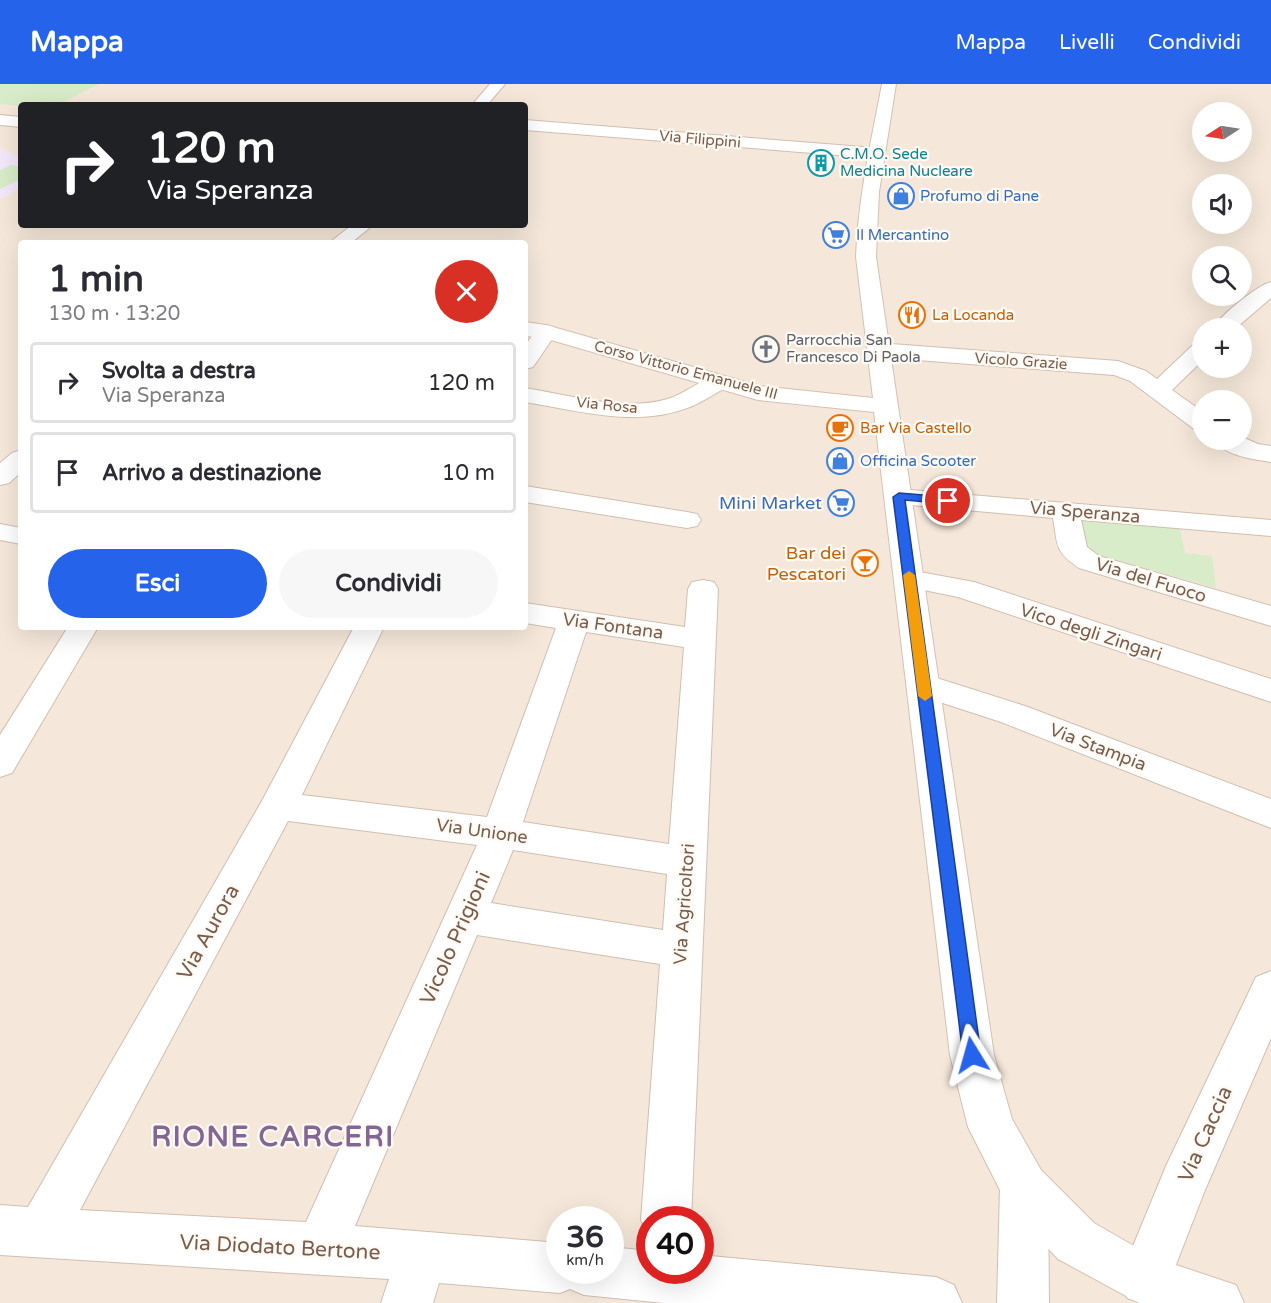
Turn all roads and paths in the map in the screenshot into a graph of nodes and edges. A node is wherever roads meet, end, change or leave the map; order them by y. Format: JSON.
{"nodes":[{"id":1,"x":498,"y":84,"type":"edge"},
{"id":2,"x":889,"y":84,"type":"edge"},
{"id":3,"x":481,"y":102,"type":"edge"},
{"id":4,"x":0,"y":120,"type":"edge"},
{"id":5,"x":18,"y":122,"type":"edge"},
{"id":6,"x":528,"y":124,"type":"edge"},
{"id":7,"x":876,"y":153,"type":"junction"},
{"id":8,"x":360,"y":228,"type":"edge"},
{"id":9,"x":343,"y":240,"type":"edge"},
{"id":10,"x":1271,"y":288,"type":"edge"},
{"id":11,"x":1236,"y":318,"type":"edge"},
{"id":12,"x":535,"y":330,"type":"edge"},
{"id":13,"x":878,"y":350,"type":"junction"},
{"id":14,"x":528,"y":352,"type":"edge"},
{"id":15,"x":1192,"y":358,"type":"edge"},
{"id":16,"x":720,"y":382,"type":"junction"},
{"id":17,"x":1158,"y":390,"type":"junction"},
{"id":18,"x":528,"y":394,"type":"edge"},
{"id":19,"x":884,"y":406,"type":"junction"},
{"id":20,"x":1192,"y":416,"type":"edge"},
{"id":21,"x":1250,"y":450,"type":"edge"},
{"id":22,"x":1271,"y":454,"type":"edge"},
{"id":23,"x":18,"y":461,"type":"edge"},
{"id":24,"x":0,"y":477,"type":"edge"},
{"id":25,"x":528,"y":494,"type":"edge"},
{"id":26,"x":899,"y":497,"type":"junction"},
{"id":27,"x":1065,"y":510,"type":"junction"},
{"id":28,"x":687,"y":520,"type":"dead end"},
{"id":29,"x":1271,"y":528,"type":"edge"},
{"id":30,"x":0,"y":532,"type":"edge"},
{"id":31,"x":18,"y":535,"type":"edge"},
{"id":32,"x":909,"y":579,"type":"junction"},
{"id":33,"x":703,"y":589,"type":"dead end"},
{"id":34,"x":528,"y":614,"type":"edge"},
{"id":35,"x":1271,"y":616,"type":"edge"},
{"id":36,"x":574,"y":621,"type":"junction"},
{"id":37,"x":81,"y":630,"type":"edge"},
{"id":38,"x":367,"y":630,"type":"edge"},
{"id":39,"x":700,"y":639,"type":"junction"},
{"id":40,"x":924,"y":686,"type":"junction"},
{"id":41,"x":1271,"y":691,"type":"edge"},
{"id":42,"x":0,"y":764,"type":"edge"},
{"id":43,"x":278,"y":806,"type":"junction"},
{"id":44,"x":1271,"y":814,"type":"edge"},
{"id":45,"x":500,"y":833,"type":"junction"},
{"id":46,"x":686,"y":862,"type":"junction"},
{"id":47,"x":465,"y":916,"type":"junction"},
{"id":48,"x":681,"y":950,"type":"junction"},
{"id":49,"x":1269,"y":999,"type":"edge"},
{"id":50,"x":1024,"y":1187,"type":"junction"},
{"id":51,"x":667,"y":1206,"type":"edge"},
{"id":52,"x":20,"y":1232,"type":"edge"},
{"id":53,"x":320,"y":1248,"type":"junction"},
{"id":54,"x":422,"y":1256,"type":"junction"},
{"id":55,"x":546,"y":1267,"type":"edge"},
{"id":56,"x":714,"y":1279,"type":"edge"},
{"id":57,"x":1145,"y":1280,"type":"junction"},
{"id":58,"x":407,"y":1303,"type":"edge"},
{"id":59,"x":936,"y":1303,"type":"edge"},
{"id":60,"x":1023,"y":1303,"type":"edge"},
{"id":61,"x":1218,"y":1303,"type":"edge"}],
"edges":[{"from":1,"to":3,"type":"street"},
{"from":2,"to":7,"type":"street"},
{"from":4,"to":5,"type":"street"},
{"from":6,"to":7,"type":"street","name":"Via Filippini"},
{"from":7,"to":13,"type":"street"},
{"from":8,"to":9,"type":"street"},
{"from":10,"to":11,"type":"street"},
{"from":12,"to":14,"type":"street"},
{"from":12,"to":16,"type":"street","name":"Corso Vittorio Emanuele III"},
{"from":13,"to":17,"type":"street","name":"Vicolo Grazie"},
{"from":13,"to":19,"type":"street"},
{"from":15,"to":17,"type":"street"},
{"from":16,"to":18,"type":"street","name":"Via Rosa"},
{"from":16,"to":19,"type":"street","name":"Corso Vittorio Emanuele III"},
{"from":17,"to":20,"type":"street","name":"Vicolo Grazie"},
{"from":19,"to":26,"type":"street"},
{"from":21,"to":22,"type":"street"},
{"from":23,"to":24,"type":"street"},
{"from":25,"to":28,"type":"street"},
{"from":26,"to":27,"type":"street","name":"Via Speranza"},
{"from":26,"to":32,"type":"street"},
{"from":27,"to":29,"type":"street","name":"Via Speranza"},
{"from":27,"to":35,"type":"street","name":"Via del Fuoco"},
{"from":30,"to":31,"type":"street"},
{"from":32,"to":40,"type":"street"},
{"from":32,"to":41,"type":"street","name":"Vico degli Zingari"},
{"from":33,"to":39,"type":"street","name":"Via Agricoltori"},
{"from":34,"to":36,"type":"street","name":"Via Fontana"},
{"from":36,"to":39,"type":"street","name":"Via Fontana"},
{"from":36,"to":45,"type":"street","name":"Vicolo Prigioni"},
{"from":37,"to":42,"type":"street"},
{"from":38,"to":43,"type":"street","name":"Via Aurora"},
{"from":39,"to":46,"type":"street","name":"Via Agricoltori"},
{"from":40,"to":44,"type":"street","name":"Via Stampia"},
{"from":40,"to":50,"type":"street"},
{"from":43,"to":45,"type":"street","name":"Via Unione"},
{"from":43,"to":52,"type":"street","name":"Via Aurora"},
{"from":45,"to":46,"type":"street","name":"Via Unione"},
{"from":45,"to":47,"type":"street","name":"Vicolo Prigioni"},
{"from":46,"to":48,"type":"street","name":"Via Agricoltori"},
{"from":47,"to":48,"type":"street"},
{"from":47,"to":53,"type":"street","name":"Vicolo Prigioni"},
{"from":48,"to":51,"type":"street","name":"Via Agricoltori"},
{"from":49,"to":57,"type":"street","name":"Via Caccia"},
{"from":50,"to":57,"type":"street"},
{"from":50,"to":60,"type":"street"},
{"from":52,"to":53,"type":"street","name":"Via Diodato Bertone"},
{"from":53,"to":54,"type":"street","name":"Via Diodato Bertone"},
{"from":54,"to":55,"type":"street","name":"Via Diodato Bertone"},
{"from":54,"to":58,"type":"street"},
{"from":56,"to":59,"type":"street"},
{"from":57,"to":61,"type":"street"}]}
